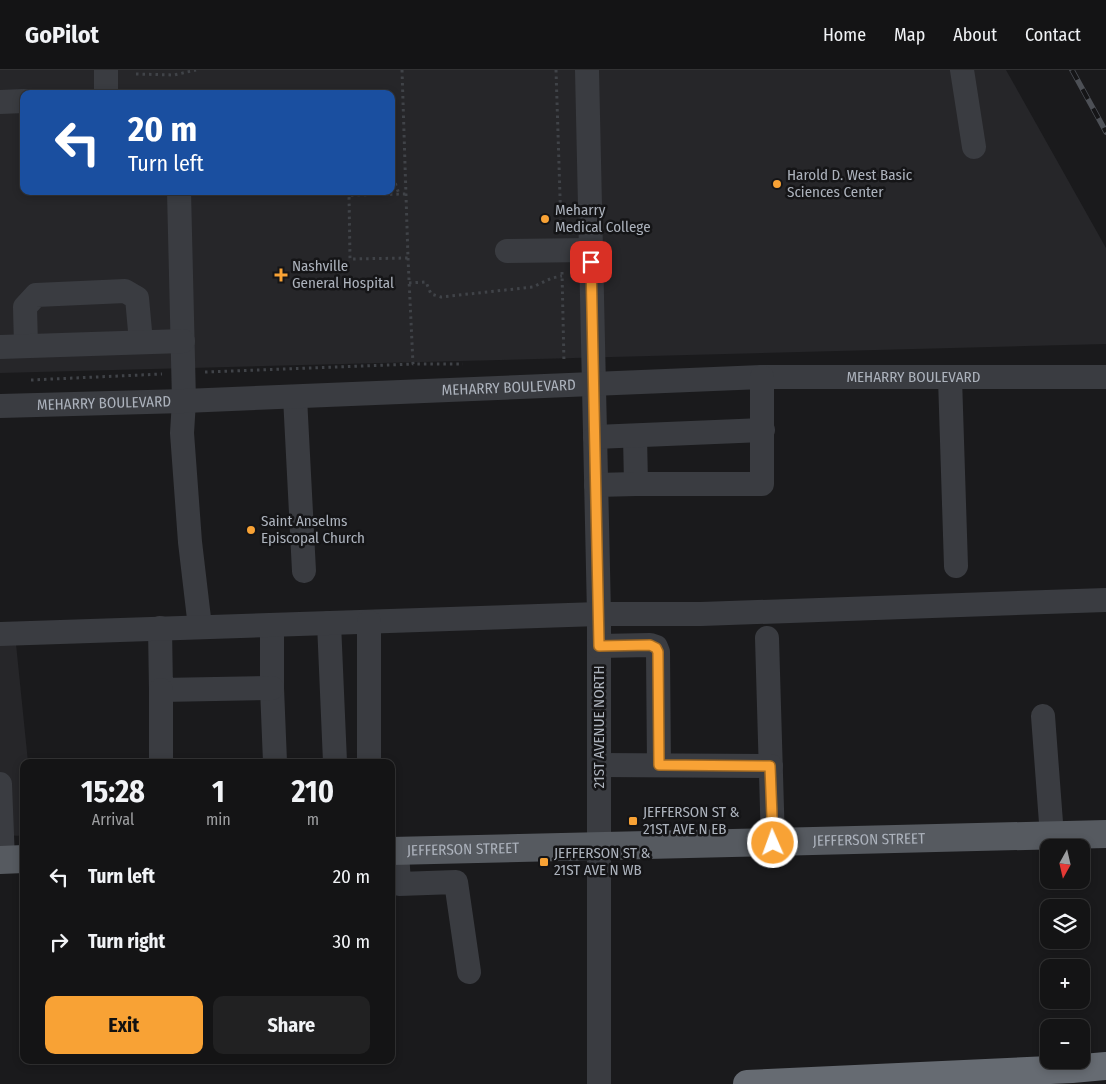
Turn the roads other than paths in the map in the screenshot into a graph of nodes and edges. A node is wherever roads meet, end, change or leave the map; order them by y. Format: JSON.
{"nodes":[{"id":1,"x":106,"y":70,"type":"edge"},
{"id":2,"x":588,"y":70,"type":"edge"},
{"id":3,"x":962,"y":70,"type":"edge"},
{"id":4,"x":106,"y":90,"type":"edge"},
{"id":5,"x":0,"y":102,"type":"edge"},
{"id":6,"x":20,"y":102,"type":"edge"},
{"id":7,"x":974,"y":147,"type":"dead end"},
{"id":8,"x":179,"y":195,"type":"edge"},
{"id":9,"x":591,"y":250,"type":"junction"},
{"id":10,"x":507,"y":251,"type":"dead end"},
{"id":11,"x":183,"y":340,"type":"junction"},
{"id":12,"x":141,"y":342,"type":"junction"},
{"id":13,"x":0,"y":346,"type":"edge"},
{"id":14,"x":26,"y":346,"type":"junction"},
{"id":15,"x":1106,"y":376,"type":"edge"},
{"id":16,"x":762,"y":377,"type":"junction"},
{"id":17,"x":950,"y":378,"type":"junction"},
{"id":18,"x":594,"y":384,"type":"junction"},
{"id":19,"x":295,"y":397,"type":"junction"},
{"id":20,"x":184,"y":402,"type":"junction"},
{"id":21,"x":0,"y":406,"type":"edge"},
{"id":22,"x":762,"y":430,"type":"junction"},
{"id":23,"x":634,"y":436,"type":"junction"},
{"id":24,"x":595,"y":437,"type":"junction"},
{"id":25,"x":636,"y":484,"type":"junction"},
{"id":26,"x":596,"y":485,"type":"junction"},
{"id":27,"x":956,"y":566,"type":"dead end"},
{"id":28,"x":304,"y":571,"type":"dead end"},
{"id":29,"x":1106,"y":600,"type":"edge"},
{"id":30,"x":599,"y":614,"type":"junction"},
{"id":31,"x":330,"y":622,"type":"junction"},
{"id":32,"x":370,"y":622,"type":"junction"},
{"id":33,"x":272,"y":624,"type":"junction"},
{"id":34,"x":200,"y":627,"type":"junction"},
{"id":35,"x":160,"y":628,"type":"junction"},
{"id":36,"x":0,"y":634,"type":"edge"},
{"id":37,"x":767,"y":638,"type":"dead end"},
{"id":38,"x":599,"y":646,"type":"junction"},
{"id":39,"x":272,"y":688,"type":"junction"},
{"id":40,"x":161,"y":690,"type":"junction"},
{"id":41,"x":1044,"y":716,"type":"dead end"},
{"id":42,"x":161,"y":759,"type":"edge"},
{"id":43,"x":275,"y":759,"type":"edge"},
{"id":44,"x":335,"y":759,"type":"edge"},
{"id":45,"x":369,"y":759,"type":"edge"},
{"id":46,"x":599,"y":765,"type":"junction"},
{"id":47,"x":659,"y":765,"type":"junction"},
{"id":48,"x":770,"y":766,"type":"junction"},
{"id":49,"x":0,"y":784,"type":"edge"},
{"id":50,"x":1106,"y":834,"type":"edge"},
{"id":51,"x":1052,"y":836,"type":"junction"},
{"id":52,"x":773,"y":843,"type":"junction"},
{"id":53,"x":599,"y":847,"type":"junction"},
{"id":54,"x":453,"y":850,"type":"junction"},
{"id":55,"x":395,"y":851,"type":"edge"},
{"id":56,"x":395,"y":858,"type":"edge"},
{"id":57,"x":9,"y":860,"type":"edge"},
{"id":58,"x":456,"y":882,"type":"junction"},
{"id":59,"x":469,"y":972,"type":"dead end"},
{"id":60,"x":1106,"y":1066,"type":"edge"},
{"id":61,"x":598,"y":1084,"type":"edge"},
{"id":62,"x":747,"y":1084,"type":"edge"}],
"edges":[{"from":1,"to":4,"type":"street"},
{"from":2,"to":9,"type":"street","name":"21ST AVENUE NORTH"},
{"from":3,"to":7,"type":"street"},
{"from":5,"to":6,"type":"street"},
{"from":8,"to":11,"type":"street"},
{"from":9,"to":10,"type":"street"},
{"from":9,"to":18,"type":"street","name":"21ST AVENUE NORTH"},
{"from":11,"to":12,"type":"street"},
{"from":11,"to":20,"type":"street"},
{"from":12,"to":14,"type":"street"},
{"from":12,"to":14,"type":"street"},
{"from":13,"to":14,"type":"street"},
{"from":15,"to":17,"type":"street","name":"MEHARRY BOULEVARD"},
{"from":16,"to":17,"type":"street","name":"MEHARRY BOULEVARD"},
{"from":16,"to":18,"type":"street","name":"MEHARRY BOULEVARD"},
{"from":16,"to":22,"type":"street"},
{"from":17,"to":27,"type":"street"},
{"from":18,"to":19,"type":"street","name":"MEHARRY BOULEVARD"},
{"from":18,"to":24,"type":"street","name":"21ST AVENUE NORTH"},
{"from":19,"to":20,"type":"street","name":"MEHARRY BOULEVARD"},
{"from":19,"to":28,"type":"street"},
{"from":20,"to":21,"type":"street","name":"MEHARRY BOULEVARD"},
{"from":20,"to":34,"type":"street"},
{"from":22,"to":23,"type":"street"},
{"from":22,"to":25,"type":"street"},
{"from":23,"to":24,"type":"street"},
{"from":23,"to":25,"type":"street"},
{"from":24,"to":26,"type":"street","name":"21ST AVENUE NORTH"},
{"from":25,"to":26,"type":"street"},
{"from":26,"to":30,"type":"street","name":"21ST AVENUE NORTH"},
{"from":29,"to":30,"type":"street"},
{"from":30,"to":32,"type":"street"},
{"from":30,"to":38,"type":"street","name":"21ST AVENUE NORTH"},
{"from":31,"to":32,"type":"street"},
{"from":31,"to":33,"type":"street"},
{"from":31,"to":44,"type":"street"},
{"from":32,"to":45,"type":"street"},
{"from":33,"to":34,"type":"street"},
{"from":33,"to":39,"type":"street"},
{"from":34,"to":35,"type":"street"},
{"from":35,"to":36,"type":"street"},
{"from":35,"to":40,"type":"street"},
{"from":37,"to":48,"type":"street"},
{"from":38,"to":46,"type":"street","name":"21ST AVENUE NORTH"},
{"from":38,"to":47,"type":"street"},
{"from":39,"to":40,"type":"street"},
{"from":39,"to":43,"type":"street"},
{"from":40,"to":42,"type":"street"},
{"from":41,"to":51,"type":"street"},
{"from":46,"to":47,"type":"street"},
{"from":46,"to":53,"type":"street","name":"21ST AVENUE NORTH"},
{"from":47,"to":48,"type":"street"},
{"from":48,"to":52,"type":"street"},
{"from":49,"to":57,"type":"street"},
{"from":50,"to":51,"type":"main road","name":"JEFFERSON STREET"},
{"from":51,"to":52,"type":"main road","name":"JEFFERSON STREET"},
{"from":52,"to":53,"type":"main road","name":"JEFFERSON STREET"},
{"from":53,"to":54,"type":"main road","name":"JEFFERSON STREET"},
{"from":53,"to":61,"type":"street","name":"21ST AVENUE NORTH"},
{"from":54,"to":55,"type":"main road","name":"JEFFERSON STREET"},
{"from":54,"to":58,"type":"street"},
{"from":56,"to":58,"type":"street"},
{"from":58,"to":59,"type":"street"},
{"from":60,"to":62,"type":"highway"}]}
